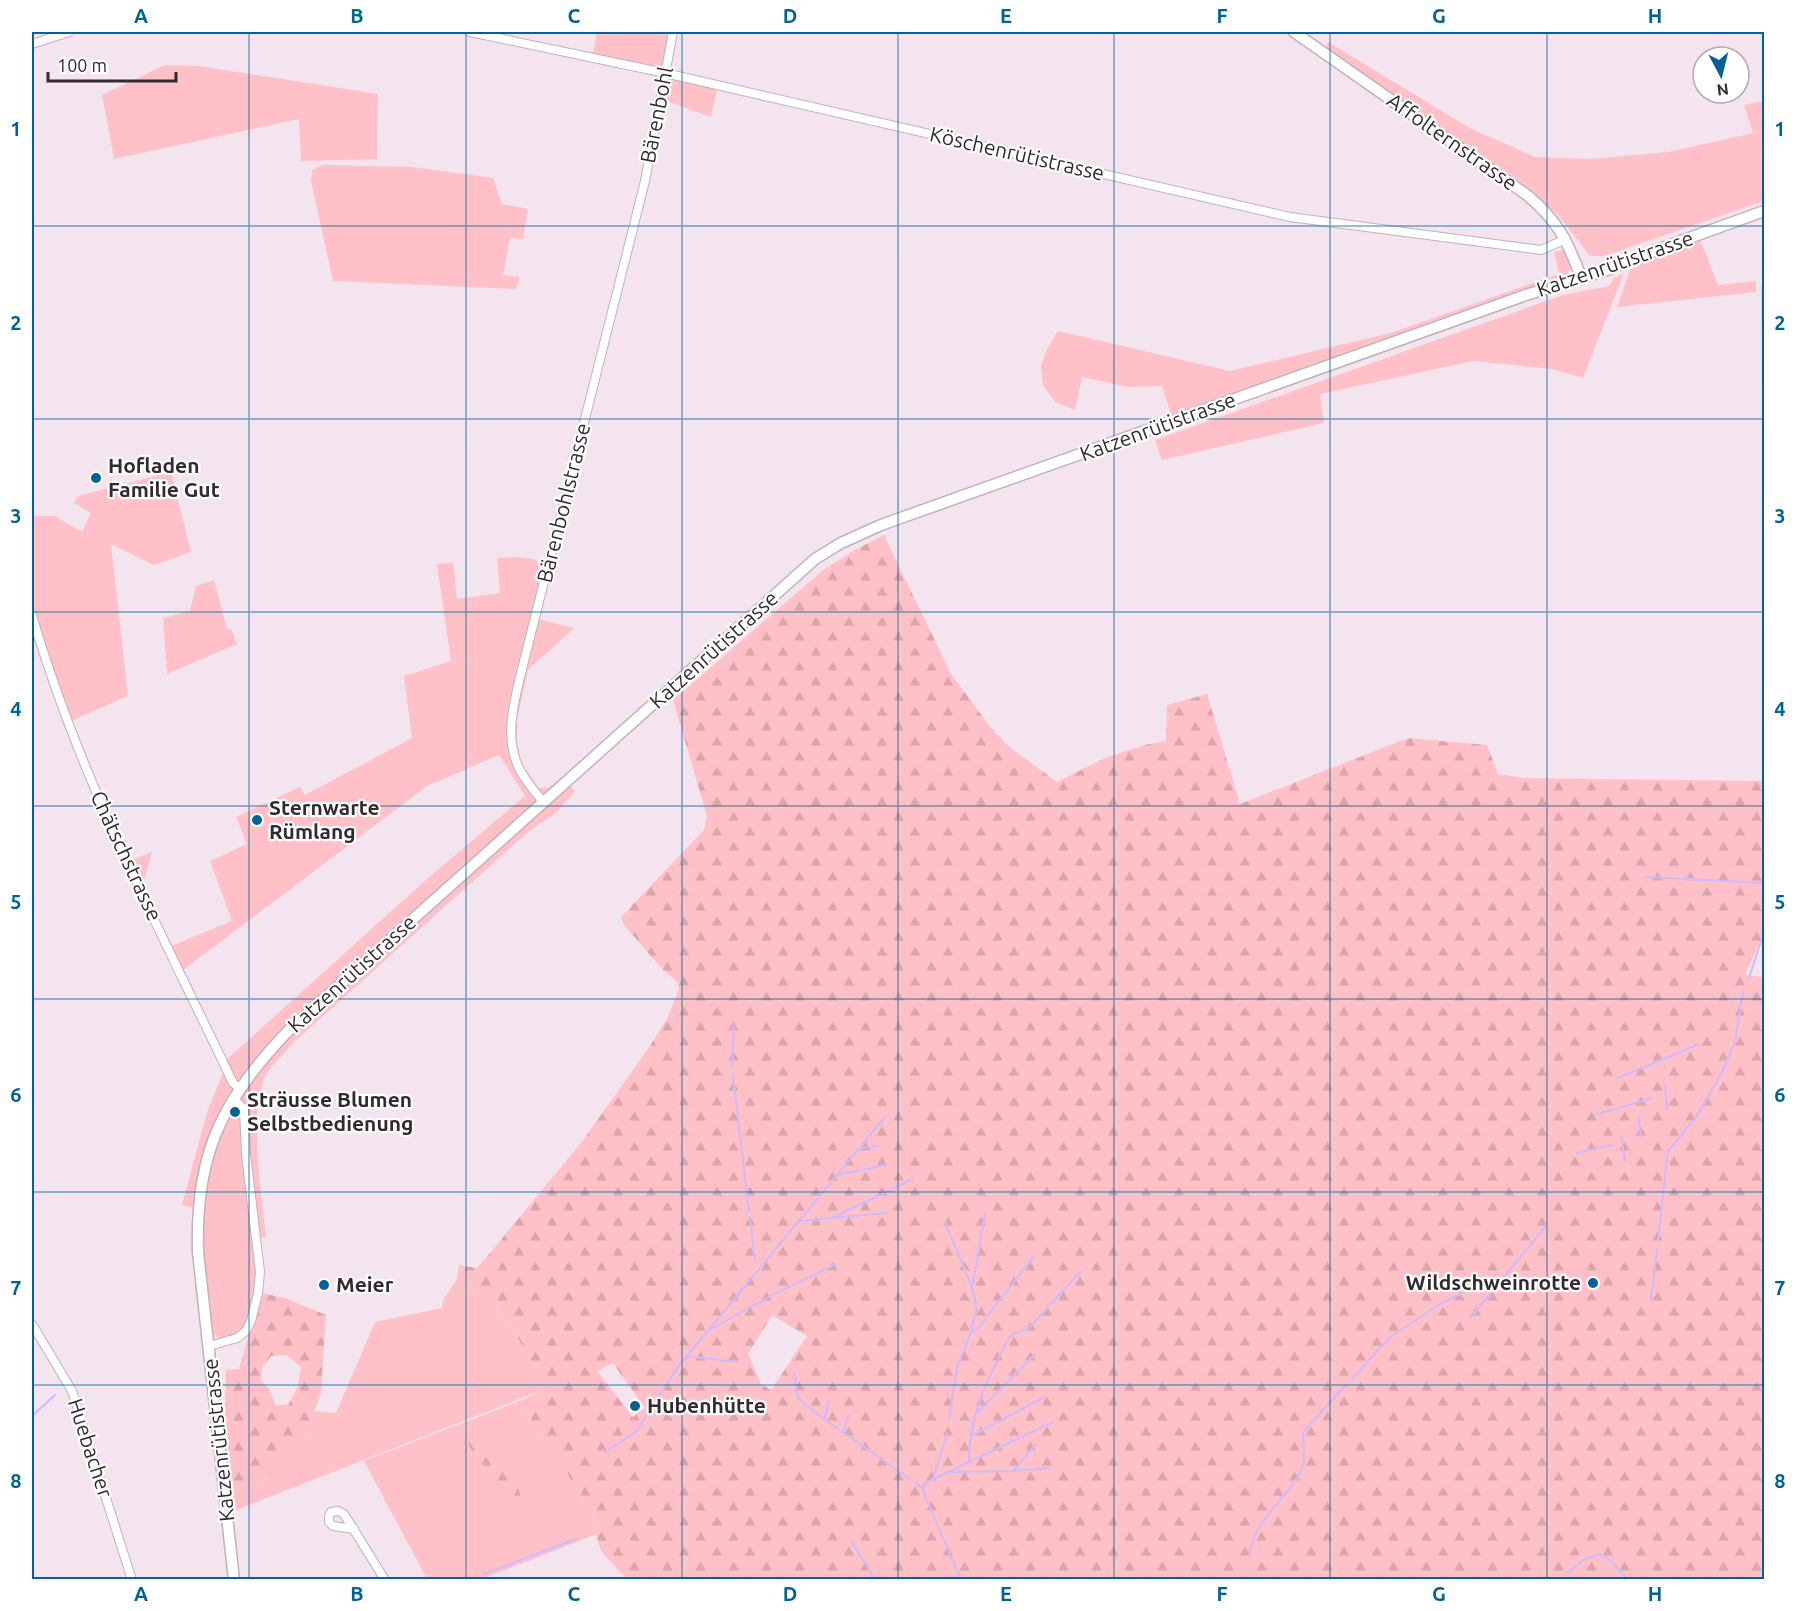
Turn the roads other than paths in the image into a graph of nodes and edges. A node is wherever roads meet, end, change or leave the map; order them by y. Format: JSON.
{"nodes":[{"id":1,"x":69,"y":32,"type":"edge"},
{"id":2,"x":470,"y":32,"type":"edge"},
{"id":3,"x":674,"y":32,"type":"edge"},
{"id":4,"x":1294,"y":32,"type":"edge"},
{"id":5,"x":32,"y":44,"type":"edge"},
{"id":6,"x":666,"y":73,"type":"junction"},
{"id":7,"x":640,"y":199,"type":"joint"},
{"id":8,"x":1764,"y":211,"type":"edge"},
{"id":9,"x":1566,"y":239,"type":"junction"},
{"id":10,"x":1581,"y":277,"type":"junction"},
{"id":11,"x":32,"y":615,"type":"edge"},
{"id":12,"x":543,"y":802,"type":"junction"},
{"id":13,"x":236,"y":1093,"type":"junction"},
{"id":14,"x":32,"y":1324,"type":"edge"},
{"id":15,"x":208,"y":1346,"type":"junction"},
{"id":16,"x":354,"y":1529,"type":"dead end"},
{"id":17,"x":132,"y":1580,"type":"edge"},
{"id":18,"x":234,"y":1580,"type":"edge"},
{"id":19,"x":385,"y":1580,"type":"edge"}],
"edges":[{"from":1,"to":5,"type":"street"},
{"from":2,"to":6,"type":"street","name":"Köschenrütistrasse"},
{"from":3,"to":6,"type":"street","name":"Bärenbohl"},
{"from":4,"to":9,"type":"street","name":"Affolternstrasse"},
{"from":6,"to":7,"type":"street","name":"Bärenbohl"},
{"from":6,"to":9,"type":"street","name":"Köschenrütistrasse"},
{"from":7,"to":12,"type":"street","name":"Bärenbohlstrasse"},
{"from":8,"to":10,"type":"street","name":"Katzenrütistrasse"},
{"from":9,"to":10,"type":"street","name":"Affolternstrasse"},
{"from":10,"to":12,"type":"street","name":"Katzenrütistrasse"},
{"from":11,"to":13,"type":"street","name":"Chätschstrasse"},
{"from":12,"to":13,"type":"street","name":"Katzenrütistrasse"},
{"from":13,"to":15,"type":"street","name":"Katzenrütistrasse"},
{"from":13,"to":15,"type":"street","name":"Chätschstrasse"},
{"from":14,"to":17,"type":"street","name":"Huebacher"},
{"from":15,"to":18,"type":"street","name":"Katzenrütistrasse"},
{"from":16,"to":19,"type":"street"}]}
